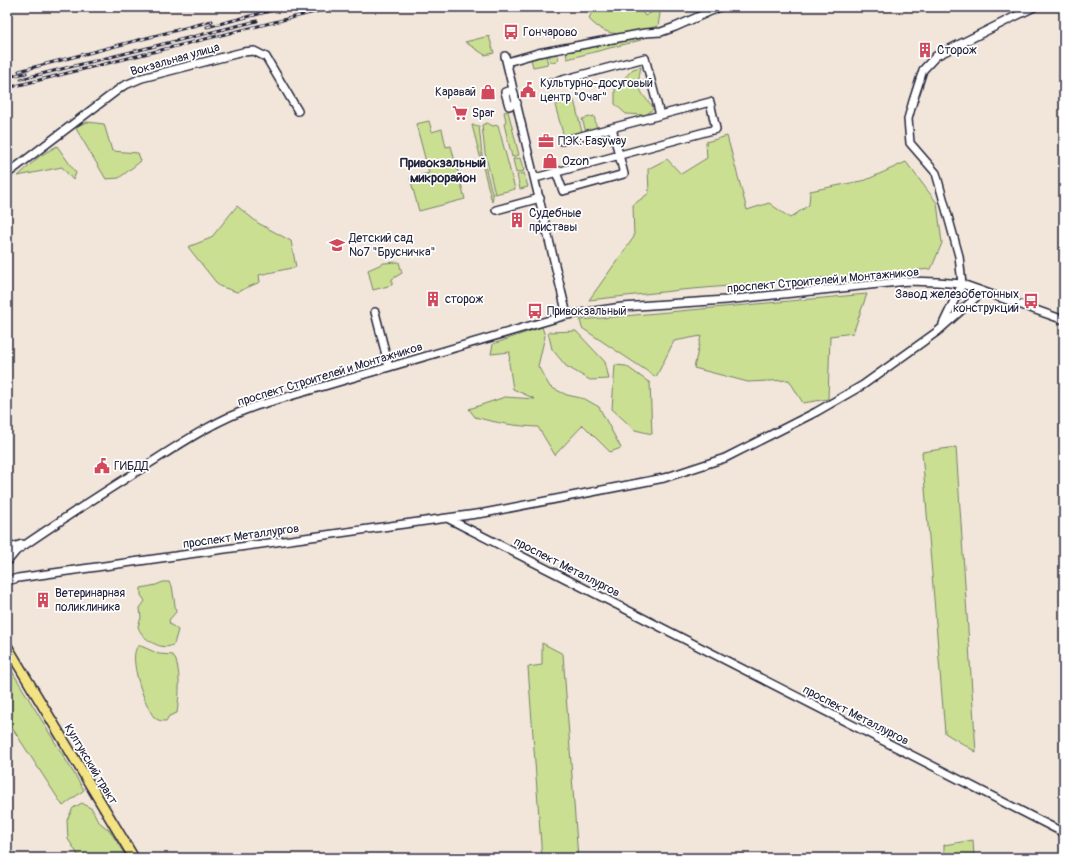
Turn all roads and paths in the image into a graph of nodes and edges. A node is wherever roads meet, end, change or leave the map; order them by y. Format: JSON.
{"nodes":[{"id":1,"x":720,"y":7,"type":"edge"},
{"id":2,"x":1034,"y":7,"type":"edge"},
{"id":3,"x":551,"y":83,"type":"dead end"},
{"id":4,"x":298,"y":111,"type":"dead end"},
{"id":5,"x":660,"y":115,"type":"junction"},
{"id":6,"x":612,"y":128,"type":"junction"},
{"id":7,"x":562,"y":141,"type":"dead end"},
{"id":8,"x":619,"y":155,"type":"junction"},
{"id":9,"x":556,"y":172,"type":"junction"},
{"id":10,"x":7,"y":174,"type":"edge"},
{"id":11,"x":535,"y":178,"type":"junction"},
{"id":12,"x":540,"y":198,"type":"junction"},
{"id":13,"x":496,"y":210,"type":"dead end"},
{"id":14,"x":962,"y":284,"type":"junction"},
{"id":15,"x":982,"y":292,"type":"junction"},
{"id":16,"x":375,"y":312,"type":"dead end"},
{"id":17,"x":568,"y":315,"type":"junction"},
{"id":18,"x":1064,"y":320,"type":"edge"},
{"id":19,"x":938,"y":331,"type":"junction"},
{"id":20,"x":389,"y":367,"type":"junction"},
{"id":21,"x":447,"y":518,"type":"junction"},
{"id":22,"x":33,"y":539,"type":"junction"},
{"id":23,"x":7,"y":549,"type":"edge"},
{"id":24,"x":7,"y":562,"type":"edge"},
{"id":25,"x":7,"y":574,"type":"edge"},
{"id":26,"x":18,"y":578,"type":"junction"},
{"id":27,"x":7,"y":581,"type":"edge"},
{"id":28,"x":7,"y":646,"type":"edge"},
{"id":29,"x":7,"y":652,"type":"edge"},
{"id":30,"x":28,"y":683,"type":"junction"},
{"id":31,"x":1064,"y":833,"type":"edge"},
{"id":32,"x":134,"y":858,"type":"edge"}],
"edges":[{"from":1,"to":11,"type":"street"},
{"from":2,"to":14,"type":"street"},
{"from":3,"to":5,"type":"street"},
{"from":4,"to":10,"type":"street","name":"Вокзальная улица"},
{"from":5,"to":6,"type":"street"},
{"from":5,"to":8,"type":"street"},
{"from":6,"to":7,"type":"street"},
{"from":6,"to":8,"type":"street"},
{"from":8,"to":9,"type":"street"},
{"from":8,"to":9,"type":"street"},
{"from":9,"to":11,"type":"street"},
{"from":11,"to":12,"type":"street"},
{"from":12,"to":13,"type":"street"},
{"from":12,"to":17,"type":"street"},
{"from":14,"to":15,"type":"street","name":"проспект Строителей и Монтажников"},
{"from":14,"to":17,"type":"street","name":"проспект Строителей и Монтажников"},
{"from":14,"to":19,"type":"street"},
{"from":15,"to":18,"type":"street","name":"проспект Строителей и Монтажников"},
{"from":15,"to":19,"type":"street"},
{"from":16,"to":20,"type":"street"},
{"from":17,"to":20,"type":"street","name":"проспект Строителей и Монтажников"},
{"from":19,"to":21,"type":"street"},
{"from":20,"to":22,"type":"street","name":"проспект Строителей и Монтажников"},
{"from":21,"to":26,"type":"street","name":"проспект Металлургов"},
{"from":21,"to":31,"type":"street","name":"проспект Металлургов"},
{"from":22,"to":23,"type":"street","name":"проспект Строителей и Монтажников"},
{"from":22,"to":24,"type":"street","name":"проспект Строителей и Монтажников"},
{"from":25,"to":26,"type":"street","name":"проспект Металлургов"},
{"from":26,"to":27,"type":"street","name":"проспект Металлургов"},
{"from":28,"to":30,"type":"main road"},
{"from":29,"to":30,"type":"main road"},
{"from":30,"to":32,"type":"main road","name":"Култукский тракт"}]}
